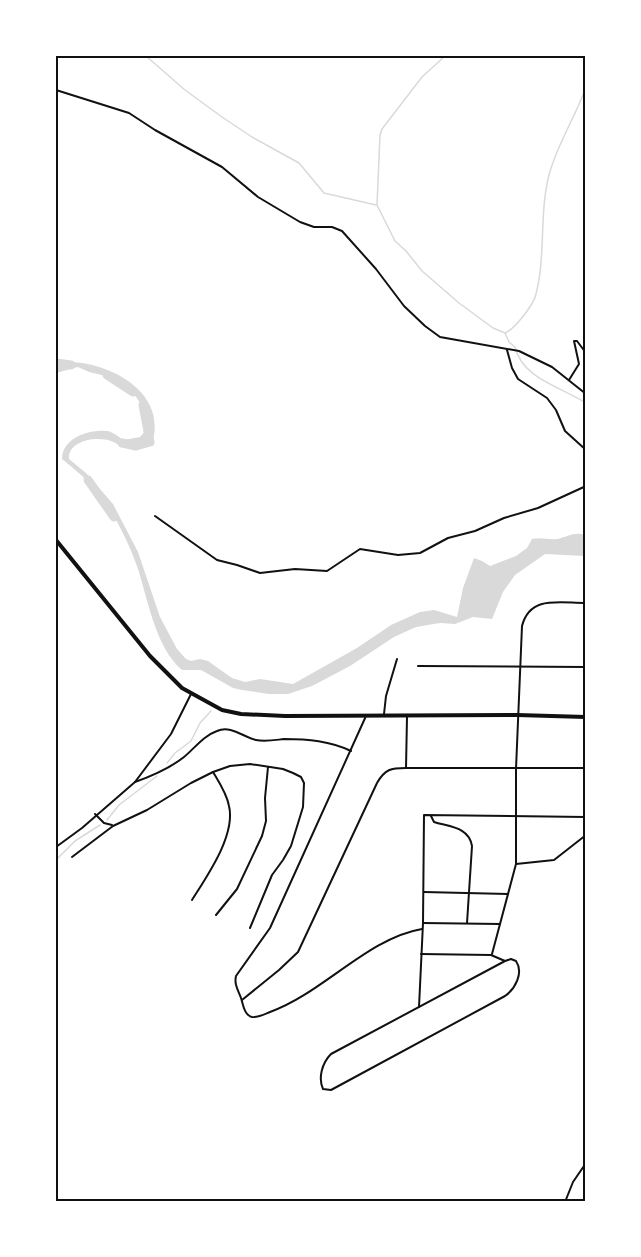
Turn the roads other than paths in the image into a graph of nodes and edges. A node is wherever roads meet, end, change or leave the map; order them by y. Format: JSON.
{"nodes":[{"id":1,"x":56,"y":90,"type":"edge"},
{"id":2,"x":507,"y":350,"type":"junction"},
{"id":3,"x":585,"y":353,"type":"edge"},
{"id":4,"x":569,"y":380,"type":"junction"},
{"id":5,"x":585,"y":394,"type":"edge"},
{"id":6,"x":585,"y":450,"type":"edge"},
{"id":7,"x":585,"y":486,"type":"edge"},
{"id":8,"x":155,"y":516,"type":"dead end"},
{"id":9,"x":56,"y":540,"type":"edge"},
{"id":10,"x":585,"y":603,"type":"edge"},
{"id":11,"x":397,"y":659,"type":"dead end"},
{"id":12,"x":418,"y":666,"type":"dead end"},
{"id":13,"x":520,"y":667,"type":"junction"},
{"id":14,"x":585,"y":667,"type":"edge"},
{"id":15,"x":191,"y":694,"type":"junction"},
{"id":16,"x":517,"y":715,"type":"junction"},
{"id":17,"x":366,"y":716,"type":"junction"},
{"id":18,"x":384,"y":716,"type":"junction"},
{"id":19,"x":407,"y":716,"type":"junction"},
{"id":20,"x":585,"y":717,"type":"edge"},
{"id":21,"x":351,"y":751,"type":"junction"},
{"id":22,"x":268,"y":766,"type":"junction"},
{"id":23,"x":406,"y":768,"type":"junction"},
{"id":24,"x":585,"y":768,"type":"edge"},
{"id":25,"x":516,"y":769,"type":"junction"},
{"id":26,"x":213,"y":772,"type":"junction"},
{"id":27,"x":135,"y":782,"type":"junction"},
{"id":28,"x":95,"y":814,"type":"junction"},
{"id":29,"x":430,"y":816,"type":"junction"},
{"id":30,"x":516,"y":816,"type":"junction"},
{"id":31,"x":585,"y":817,"type":"edge"},
{"id":32,"x":113,"y":826,"type":"junction"},
{"id":33,"x":585,"y":835,"type":"edge"},
{"id":34,"x":56,"y":847,"type":"edge"},
{"id":35,"x":72,"y":856,"type":"dead end"},
{"id":36,"x":516,"y":864,"type":"junction"},
{"id":37,"x":424,"y":892,"type":"junction"},
{"id":38,"x":469,"y":893,"type":"junction"},
{"id":39,"x":509,"y":894,"type":"junction"},
{"id":40,"x":192,"y":900,"type":"dead end"},
{"id":41,"x":216,"y":915,"type":"dead end"},
{"id":42,"x":423,"y":923,"type":"junction"},
{"id":43,"x":467,"y":923,"type":"junction"},
{"id":44,"x":500,"y":924,"type":"junction"},
{"id":45,"x":250,"y":928,"type":"dead end"},
{"id":46,"x":422,"y":929,"type":"junction"},
{"id":47,"x":422,"y":954,"type":"junction"},
{"id":48,"x":491,"y":955,"type":"junction"},
{"id":49,"x":505,"y":961,"type":"junction"},
{"id":50,"x":242,"y":1000,"type":"junction"},
{"id":51,"x":419,"y":1007,"type":"junction"},
{"id":52,"x":585,"y":1163,"type":"edge"},
{"id":53,"x":565,"y":1202,"type":"edge"}],
"edges":[{"from":1,"to":2,"type":"street"},
{"from":2,"to":4,"type":"street"},
{"from":2,"to":6,"type":"street"},
{"from":3,"to":4,"type":"street"},
{"from":4,"to":5,"type":"street"},
{"from":7,"to":8,"type":"street"},
{"from":9,"to":15,"type":"main road"},
{"from":10,"to":13,"type":"street"},
{"from":11,"to":18,"type":"street"},
{"from":12,"to":13,"type":"street"},
{"from":13,"to":14,"type":"street"},
{"from":13,"to":16,"type":"street"},
{"from":15,"to":17,"type":"main road"},
{"from":15,"to":27,"type":"street"},
{"from":16,"to":19,"type":"main road"},
{"from":16,"to":20,"type":"main road"},
{"from":16,"to":25,"type":"street"},
{"from":17,"to":18,"type":"main road"},
{"from":17,"to":21,"type":"street"},
{"from":18,"to":19,"type":"main road"},
{"from":19,"to":23,"type":"street"},
{"from":21,"to":27,"type":"street"},
{"from":21,"to":50,"type":"street"},
{"from":22,"to":26,"type":"street"},
{"from":22,"to":41,"type":"street"},
{"from":22,"to":45,"type":"street"},
{"from":23,"to":25,"type":"street"},
{"from":23,"to":50,"type":"street"},
{"from":24,"to":25,"type":"street"},
{"from":25,"to":30,"type":"street"},
{"from":26,"to":32,"type":"street"},
{"from":26,"to":40,"type":"street"},
{"from":27,"to":28,"type":"street"},
{"from":28,"to":32,"type":"street"},
{"from":28,"to":34,"type":"street"},
{"from":29,"to":30,"type":"street"},
{"from":29,"to":37,"type":"street"},
{"from":29,"to":38,"type":"street"},
{"from":30,"to":31,"type":"street"},
{"from":30,"to":36,"type":"street"},
{"from":32,"to":35,"type":"street"},
{"from":33,"to":36,"type":"street"},
{"from":36,"to":39,"type":"street"},
{"from":37,"to":38,"type":"street"},
{"from":37,"to":42,"type":"street"},
{"from":38,"to":39,"type":"street"},
{"from":38,"to":43,"type":"street"},
{"from":39,"to":44,"type":"street"},
{"from":42,"to":43,"type":"street"},
{"from":42,"to":46,"type":"street"},
{"from":43,"to":44,"type":"street"},
{"from":44,"to":48,"type":"street"},
{"from":46,"to":47,"type":"street"},
{"from":46,"to":50,"type":"street"},
{"from":47,"to":48,"type":"street"},
{"from":47,"to":51,"type":"street"},
{"from":48,"to":49,"type":"street"},
{"from":49,"to":51,"type":"street"},
{"from":49,"to":51,"type":"street"},
{"from":52,"to":53,"type":"street"}]}
